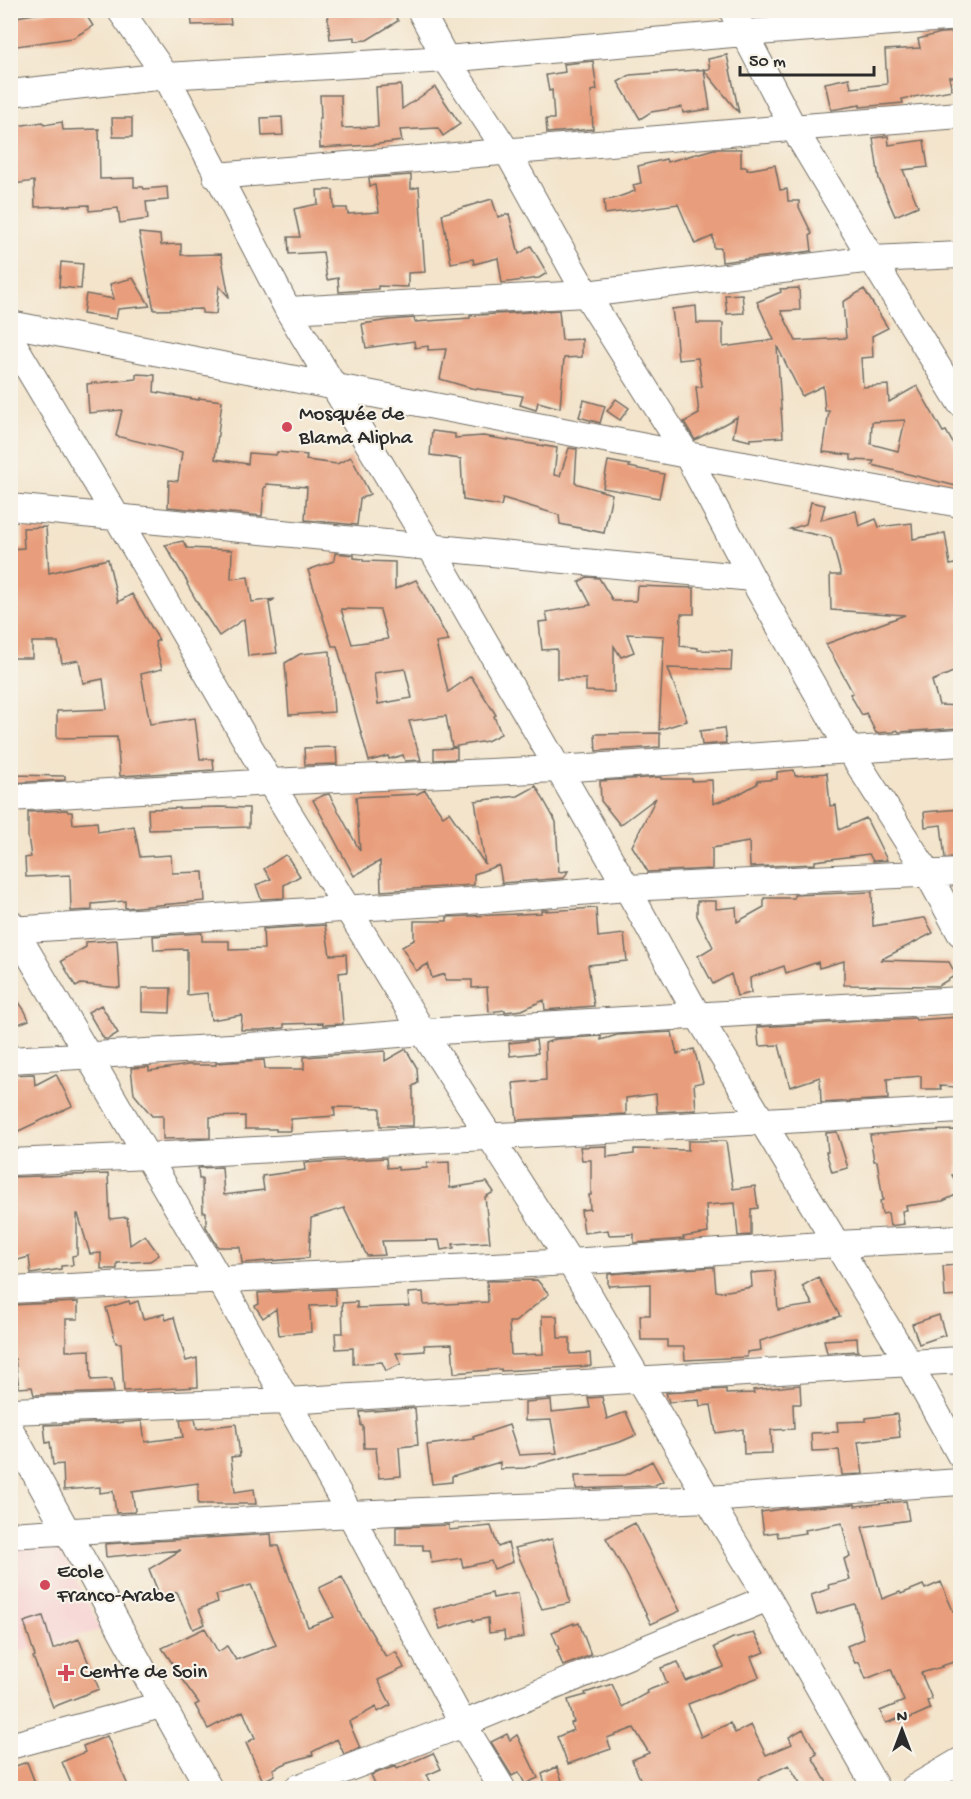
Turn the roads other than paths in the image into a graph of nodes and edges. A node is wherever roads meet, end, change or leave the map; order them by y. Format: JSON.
{"nodes":[{"id":1,"x":120,"y":10,"type":"edge"},
{"id":2,"x":420,"y":10,"type":"edge"},
{"id":3,"x":960,"y":17,"type":"edge"},
{"id":4,"x":738,"y":22,"type":"edge"},
{"id":5,"x":446,"y":58,"type":"junction"},
{"id":6,"x":166,"y":76,"type":"junction"},
{"id":7,"x":10,"y":93,"type":"edge"},
{"id":8,"x":960,"y":115,"type":"edge"},
{"id":9,"x":793,"y":127,"type":"junction"},
{"id":10,"x":508,"y":153,"type":"junction"},
{"id":11,"x":216,"y":176,"type":"junction"},
{"id":12,"x":960,"y":255,"type":"edge"},
{"id":13,"x":872,"y":260,"type":"junction"},
{"id":14,"x":586,"y":294,"type":"junction"},
{"id":15,"x":288,"y":310,"type":"junction"},
{"id":16,"x":10,"y":324,"type":"edge"},
{"id":17,"x":10,"y":338,"type":"edge"},
{"id":18,"x":332,"y":385,"type":"junction"},
{"id":19,"x":960,"y":403,"type":"edge"},
{"id":20,"x":687,"y":455,"type":"junction"},
{"id":21,"x":960,"y":504,"type":"edge"},
{"id":22,"x":10,"y":507,"type":"edge"},
{"id":23,"x":118,"y":519,"type":"junction"},
{"id":24,"x":431,"y":548,"type":"junction"},
{"id":25,"x":752,"y":578,"type":"junction"},
{"id":26,"x":960,"y":743,"type":"edge"},
{"id":27,"x":850,"y":751,"type":"junction"},
{"id":28,"x":557,"y":769,"type":"junction"},
{"id":29,"x":270,"y":782,"type":"junction"},
{"id":30,"x":10,"y":798,"type":"edge"},
{"id":31,"x":960,"y":872,"type":"edge"},
{"id":32,"x":928,"y":874,"type":"junction"},
{"id":33,"x":627,"y":888,"type":"junction"},
{"id":34,"x":347,"y":908,"type":"junction"},
{"id":35,"x":12,"y":928,"type":"edge"},
{"id":36,"x":960,"y":933,"type":"edge"},
{"id":37,"x":960,"y":999,"type":"edge"},
{"id":38,"x":698,"y":1016,"type":"junction"},
{"id":39,"x":423,"y":1032,"type":"junction"},
{"id":40,"x":90,"y":1056,"type":"junction"},
{"id":41,"x":10,"y":1060,"type":"edge"},
{"id":42,"x":960,"y":1110,"type":"edge"},
{"id":43,"x":762,"y":1122,"type":"junction"},
{"id":44,"x":489,"y":1137,"type":"junction"},
{"id":45,"x":149,"y":1156,"type":"junction"},
{"id":46,"x":10,"y":1162,"type":"edge"},
{"id":47,"x":960,"y":1238,"type":"edge"},
{"id":48,"x":837,"y":1244,"type":"junction"},
{"id":49,"x":570,"y":1262,"type":"junction"},
{"id":50,"x":219,"y":1280,"type":"junction"},
{"id":51,"x":10,"y":1290,"type":"edge"},
{"id":52,"x":960,"y":1360,"type":"edge"},
{"id":53,"x":909,"y":1363,"type":"junction"},
{"id":54,"x":640,"y":1381,"type":"junction"},
{"id":55,"x":286,"y":1401,"type":"junction"},
{"id":56,"x":10,"y":1411,"type":"edge"},
{"id":57,"x":10,"y":1429,"type":"edge"},
{"id":58,"x":960,"y":1455,"type":"edge"},
{"id":59,"x":960,"y":1482,"type":"edge"},
{"id":60,"x":708,"y":1499,"type":"junction"},
{"id":61,"x":350,"y":1514,"type":"junction"},
{"id":62,"x":68,"y":1531,"type":"junction"},
{"id":63,"x":10,"y":1535,"type":"edge"},
{"id":64,"x":768,"y":1598,"type":"junction"},
{"id":65,"x":161,"y":1705,"type":"junction"},
{"id":66,"x":463,"y":1724,"type":"junction"},
{"id":67,"x":10,"y":1746,"type":"edge"},
{"id":68,"x":960,"y":1761,"type":"edge"},
{"id":69,"x":209,"y":1788,"type":"edge"},
{"id":70,"x":297,"y":1788,"type":"edge"},
{"id":71,"x":502,"y":1788,"type":"edge"},
{"id":72,"x":876,"y":1788,"type":"edge"},
{"id":73,"x":914,"y":1788,"type":"edge"}],
"edges":[{"from":1,"to":6,"type":"street"},
{"from":2,"to":5,"type":"street"},
{"from":3,"to":4,"type":"street"},
{"from":4,"to":5,"type":"street"},
{"from":4,"to":9,"type":"street"},
{"from":5,"to":6,"type":"street"},
{"from":5,"to":10,"type":"street"},
{"from":6,"to":7,"type":"street"},
{"from":6,"to":11,"type":"street"},
{"from":8,"to":9,"type":"street"},
{"from":9,"to":10,"type":"street"},
{"from":9,"to":13,"type":"street"},
{"from":10,"to":11,"type":"street"},
{"from":10,"to":14,"type":"street"},
{"from":11,"to":15,"type":"street"},
{"from":12,"to":13,"type":"street"},
{"from":13,"to":14,"type":"street"},
{"from":13,"to":19,"type":"street"},
{"from":14,"to":15,"type":"street"},
{"from":14,"to":20,"type":"street"},
{"from":15,"to":18,"type":"street"},
{"from":16,"to":18,"type":"street"},
{"from":17,"to":23,"type":"street"},
{"from":18,"to":20,"type":"street"},
{"from":18,"to":24,"type":"street"},
{"from":20,"to":21,"type":"street"},
{"from":20,"to":25,"type":"street"},
{"from":22,"to":23,"type":"street"},
{"from":23,"to":24,"type":"street"},
{"from":23,"to":29,"type":"street"},
{"from":24,"to":25,"type":"street"},
{"from":24,"to":28,"type":"street"},
{"from":25,"to":27,"type":"street"},
{"from":26,"to":27,"type":"street"},
{"from":27,"to":28,"type":"street"},
{"from":27,"to":32,"type":"street"},
{"from":28,"to":29,"type":"street"},
{"from":28,"to":33,"type":"street"},
{"from":29,"to":30,"type":"street"},
{"from":29,"to":34,"type":"street"},
{"from":31,"to":32,"type":"street"},
{"from":32,"to":33,"type":"street"},
{"from":32,"to":36,"type":"street"},
{"from":33,"to":34,"type":"street"},
{"from":33,"to":38,"type":"street"},
{"from":34,"to":35,"type":"street"},
{"from":34,"to":39,"type":"street"},
{"from":35,"to":40,"type":"street"},
{"from":37,"to":38,"type":"street"},
{"from":38,"to":39,"type":"street"},
{"from":38,"to":43,"type":"street"},
{"from":39,"to":40,"type":"street"},
{"from":39,"to":44,"type":"street"},
{"from":40,"to":41,"type":"street"},
{"from":40,"to":45,"type":"street"},
{"from":42,"to":43,"type":"street"},
{"from":43,"to":44,"type":"street"},
{"from":43,"to":48,"type":"street"},
{"from":44,"to":45,"type":"street"},
{"from":44,"to":49,"type":"street"},
{"from":45,"to":46,"type":"street"},
{"from":45,"to":50,"type":"street"},
{"from":47,"to":48,"type":"street"},
{"from":48,"to":49,"type":"street"},
{"from":48,"to":53,"type":"street"},
{"from":49,"to":50,"type":"street"},
{"from":49,"to":54,"type":"street"},
{"from":50,"to":51,"type":"street"},
{"from":50,"to":55,"type":"street"},
{"from":52,"to":53,"type":"street"},
{"from":53,"to":54,"type":"street"},
{"from":53,"to":58,"type":"street"},
{"from":54,"to":55,"type":"street"},
{"from":54,"to":60,"type":"street"},
{"from":55,"to":56,"type":"street"},
{"from":55,"to":61,"type":"street"},
{"from":57,"to":62,"type":"street"},
{"from":59,"to":60,"type":"street"},
{"from":60,"to":61,"type":"street"},
{"from":60,"to":64,"type":"street"},
{"from":61,"to":62,"type":"street"},
{"from":61,"to":66,"type":"street"},
{"from":62,"to":63,"type":"street"},
{"from":62,"to":65,"type":"street"},
{"from":64,"to":66,"type":"street"},
{"from":64,"to":72,"type":"street"},
{"from":65,"to":67,"type":"street"},
{"from":65,"to":69,"type":"street"},
{"from":66,"to":70,"type":"street"},
{"from":66,"to":71,"type":"street"},
{"from":68,"to":73,"type":"street"}]}
